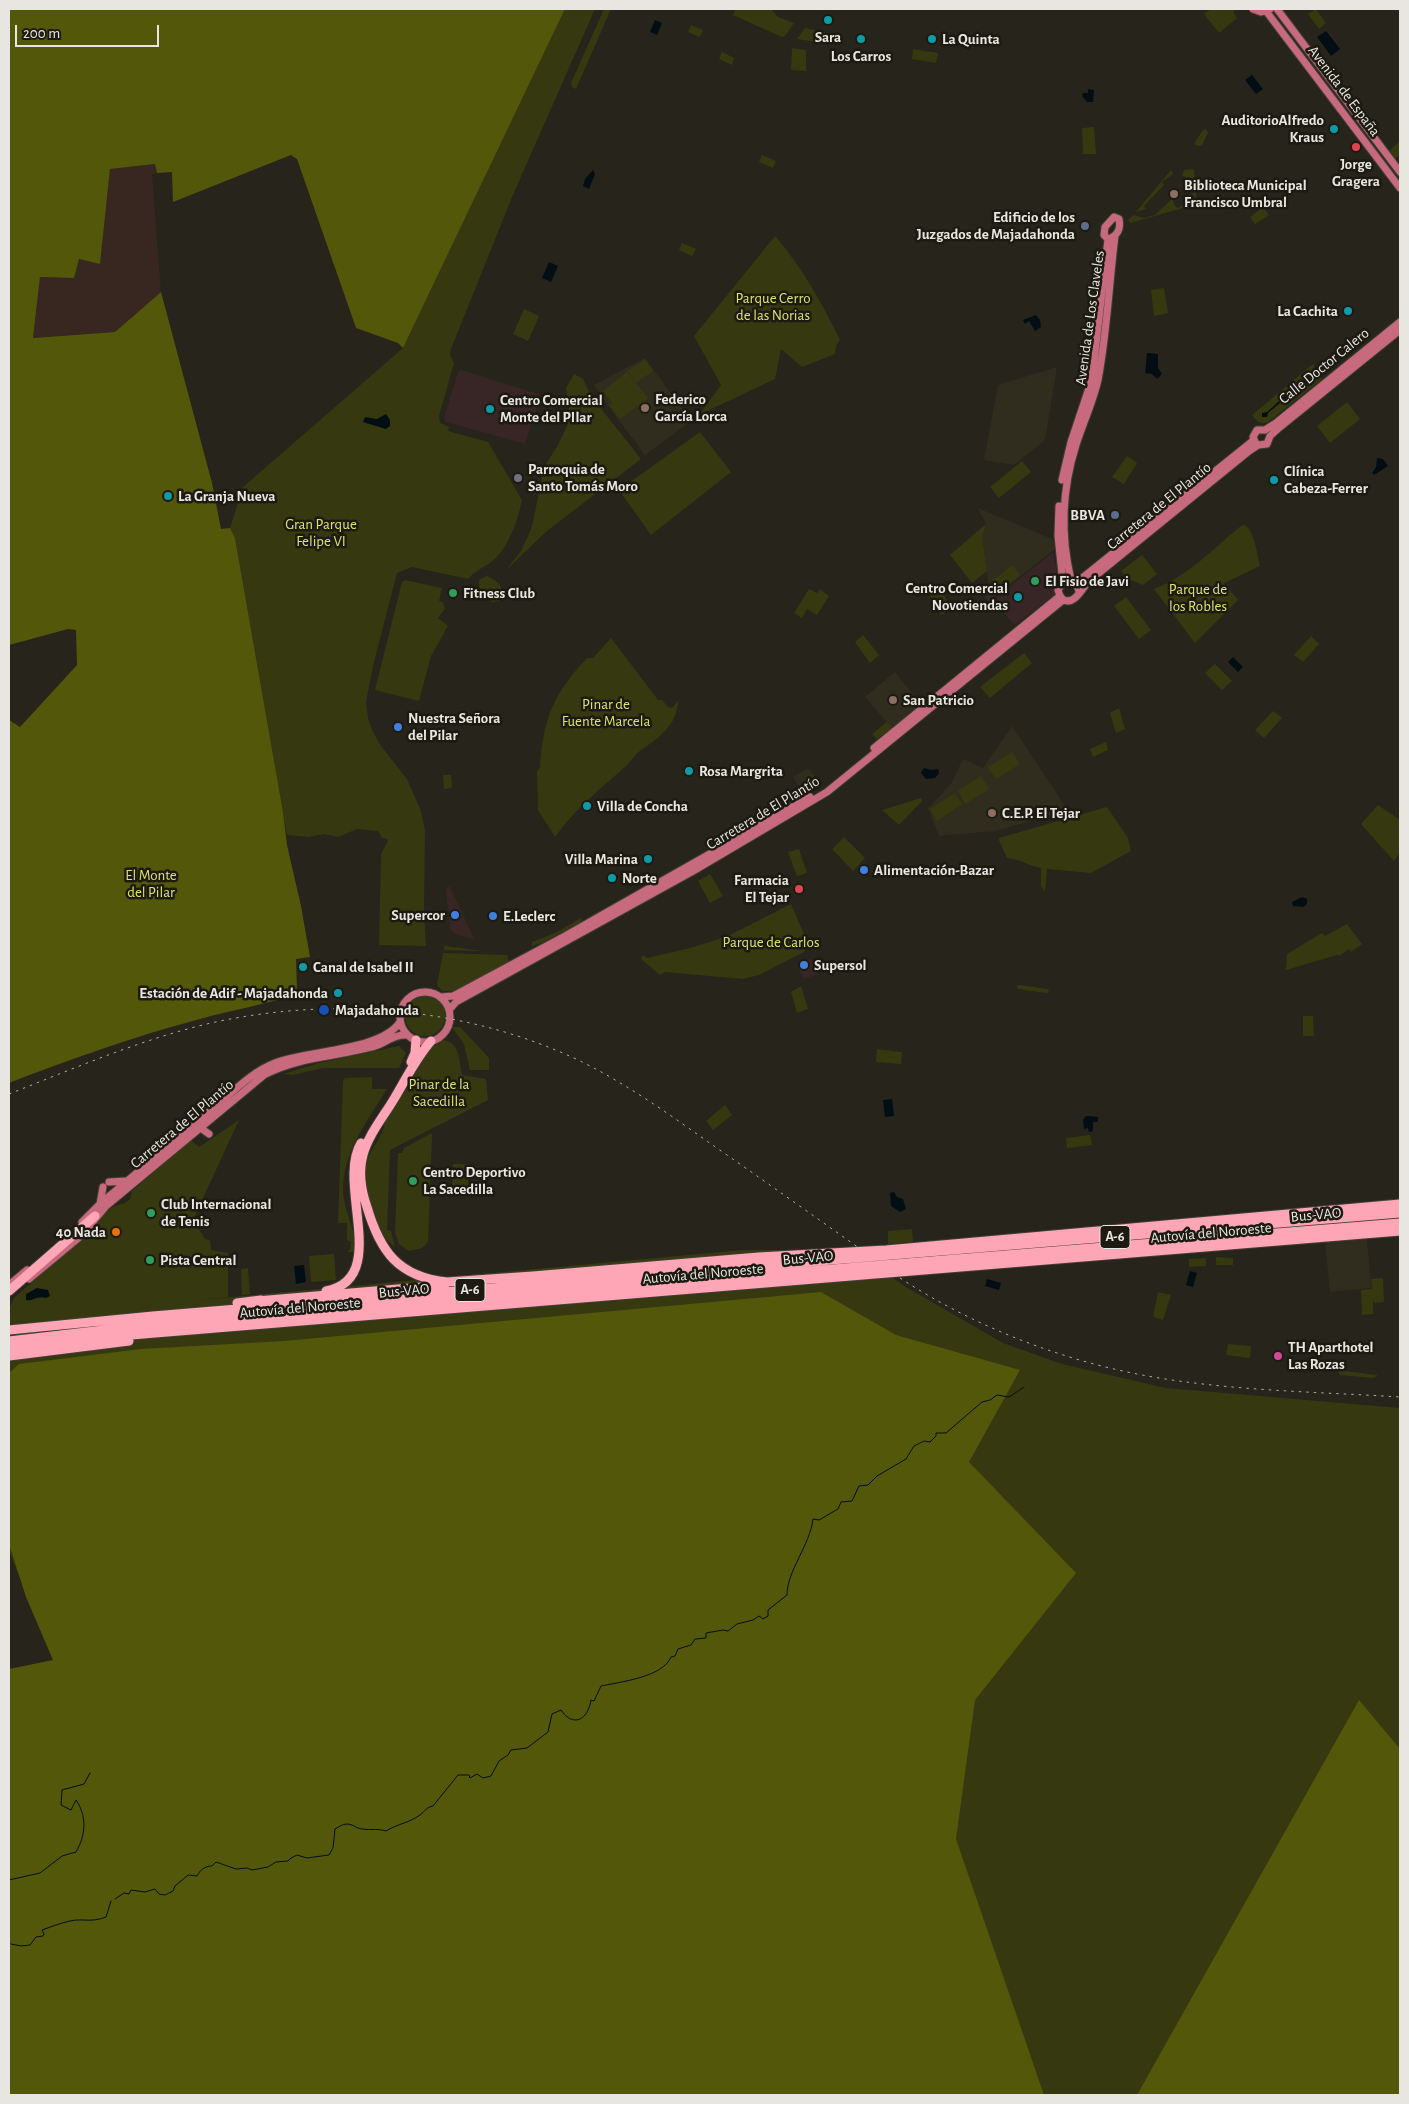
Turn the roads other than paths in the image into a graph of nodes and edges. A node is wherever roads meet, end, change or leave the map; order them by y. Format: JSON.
{"nodes":[{"id":1,"x":1253,"y":9,"type":"edge"},
{"id":2,"x":1277,"y":9,"type":"edge"},
{"id":3,"x":1268,"y":10,"type":"edge"},
{"id":4,"x":1400,"y":172,"type":"edge"},
{"id":5,"x":1400,"y":188,"type":"edge"},
{"id":6,"x":1400,"y":322,"type":"edge"},
{"id":7,"x":1400,"y":330,"type":"edge"},
{"id":8,"x":1264,"y":430,"type":"junction"},
{"id":9,"x":1270,"y":436,"type":"junction"},
{"id":10,"x":1256,"y":442,"type":"junction"},
{"id":11,"x":1074,"y":581,"type":"junction"},
{"id":12,"x":1061,"y":584,"type":"junction"},
{"id":13,"x":1079,"y":591,"type":"junction"},
{"id":14,"x":1062,"y":598,"type":"junction"},
{"id":15,"x":441,"y":997,"type":"junction"},
{"id":16,"x":449,"y":1010,"type":"junction"},
{"id":17,"x":400,"y":1022,"type":"junction"},
{"id":18,"x":407,"y":1035,"type":"junction"},
{"id":19,"x":416,"y":1040,"type":"junction"},
{"id":20,"x":431,"y":1041,"type":"junction"},
{"id":21,"x":233,"y":1091,"type":"junction"},
{"id":22,"x":203,"y":1126,"type":"junction"},
{"id":23,"x":211,"y":1131,"type":"dead end"},
{"id":24,"x":173,"y":1143,"type":"junction"},
{"id":25,"x":129,"y":1180,"type":"junction"},
{"id":26,"x":106,"y":1185,"type":"junction"},
{"id":27,"x":116,"y":1194,"type":"junction"},
{"id":28,"x":100,"y":1204,"type":"junction"},
{"id":29,"x":1400,"y":1204,"type":"edge"},
{"id":30,"x":1400,"y":1213,"type":"edge"},
{"id":31,"x":92,"y":1216,"type":"junction"},
{"id":32,"x":1400,"y":1222,"type":"edge"},
{"id":33,"x":1400,"y":1230,"type":"edge"},
{"id":34,"x":1271,"y":1247,"type":"dead end"},
{"id":35,"x":1094,"y":1256,"type":"junction"},
{"id":36,"x":830,"y":1261,"type":"junction"},
{"id":37,"x":599,"y":1271,"type":"junction"},
{"id":38,"x":533,"y":1276,"type":"junction"},
{"id":39,"x":9,"y":1285,"type":"edge"},
{"id":40,"x":9,"y":1292,"type":"edge"},
{"id":41,"x":9,"y":1296,"type":"edge"},
{"id":42,"x":237,"y":1303,"type":"junction"},
{"id":43,"x":223,"y":1328,"type":"junction"},
{"id":44,"x":9,"y":1330,"type":"edge"},
{"id":45,"x":9,"y":1341,"type":"edge"},
{"id":46,"x":9,"y":1349,"type":"edge"},
{"id":47,"x":9,"y":1356,"type":"edge"}],
"edges":[{"from":1,"to":3,"type":"street"},
{"from":2,"to":4,"type":"street","name":"Avenida de España"},
{"from":3,"to":5,"type":"street","name":"Avenida de España"},
{"from":6,"to":8,"type":"street","name":"Calle Doctor Calero"},
{"from":7,"to":9,"type":"street","name":"Calle Doctor Calero"},
{"from":8,"to":9,"type":"street"},
{"from":8,"to":10,"type":"street"},
{"from":9,"to":10,"type":"street"},
{"from":10,"to":11,"type":"street","name":"Carretera de El Plantío"},
{"from":10,"to":13,"type":"street","name":"Carretera de El Plantío"},
{"from":11,"to":12,"type":"street"},
{"from":11,"to":12,"type":"street","name":"Avenida de Los Claveles"},
{"from":11,"to":13,"type":"street"},
{"from":12,"to":14,"type":"street"},
{"from":13,"to":14,"type":"street"},
{"from":14,"to":15,"type":"street","name":"Carretera de El Plantío"},
{"from":14,"to":16,"type":"street","name":"Carretera de El Plantío"},
{"from":15,"to":16,"type":"street"},
{"from":15,"to":17,"type":"street"},
{"from":16,"to":20,"type":"street"},
{"from":17,"to":18,"type":"street"},
{"from":17,"to":21,"type":"street","name":"Carretera de El Plantío"},
{"from":18,"to":19,"type":"street"},
{"from":18,"to":22,"type":"street","name":"Carretera de El Plantío"},
{"from":19,"to":20,"type":"street"},
{"from":19,"to":42,"type":"highway"},
{"from":20,"to":38,"type":"highway"},
{"from":21,"to":22,"type":"street"},
{"from":21,"to":24,"type":"street","name":"Carretera de El Plantío"},
{"from":22,"to":23,"type":"street"},
{"from":22,"to":24,"type":"street"},
{"from":22,"to":27,"type":"street","name":"Carretera de El Plantío"},
{"from":24,"to":25,"type":"street","name":"Carretera de El Plantío"},
{"from":25,"to":26,"type":"street"},
{"from":25,"to":27,"type":"street","name":"Carretera de El Plantío"},
{"from":26,"to":27,"type":"street"},
{"from":26,"to":28,"type":"street"},
{"from":27,"to":28,"type":"street","name":"Carretera de El Plantío"},
{"from":27,"to":31,"type":"street","name":"Carretera de El Plantío"},
{"from":28,"to":31,"type":"street","name":"Carretera de El Plantío"},
{"from":29,"to":37,"type":"highway"},
{"from":30,"to":36,"type":"highway","name":"Autovía del Noroeste","number":"A-6"},
{"from":31,"to":39,"type":"street","name":"Carretera de El Plantío"},
{"from":31,"to":40,"type":"highway"},
{"from":31,"to":41,"type":"street","name":"Carretera de El Plantío"},
{"from":32,"to":45,"type":"highway","name":"Bus-VAO"},
{"from":33,"to":35,"type":"highway","name":"Autovía del Noroeste","number":"A-6"},
{"from":34,"to":35,"type":"highway"},
{"from":35,"to":43,"type":"highway","name":"Autovía del Noroeste","number":"A-6"},
{"from":36,"to":37,"type":"highway"},
{"from":36,"to":44,"type":"highway","name":"Autovía del Noroeste","number":"A-6"},
{"from":37,"to":38,"type":"highway"},
{"from":38,"to":42,"type":"highway"},
{"from":42,"to":44,"type":"highway"},
{"from":43,"to":46,"type":"highway","name":"Autovía del Noroeste","number":"A-6"},
{"from":43,"to":47,"type":"highway"}]}
